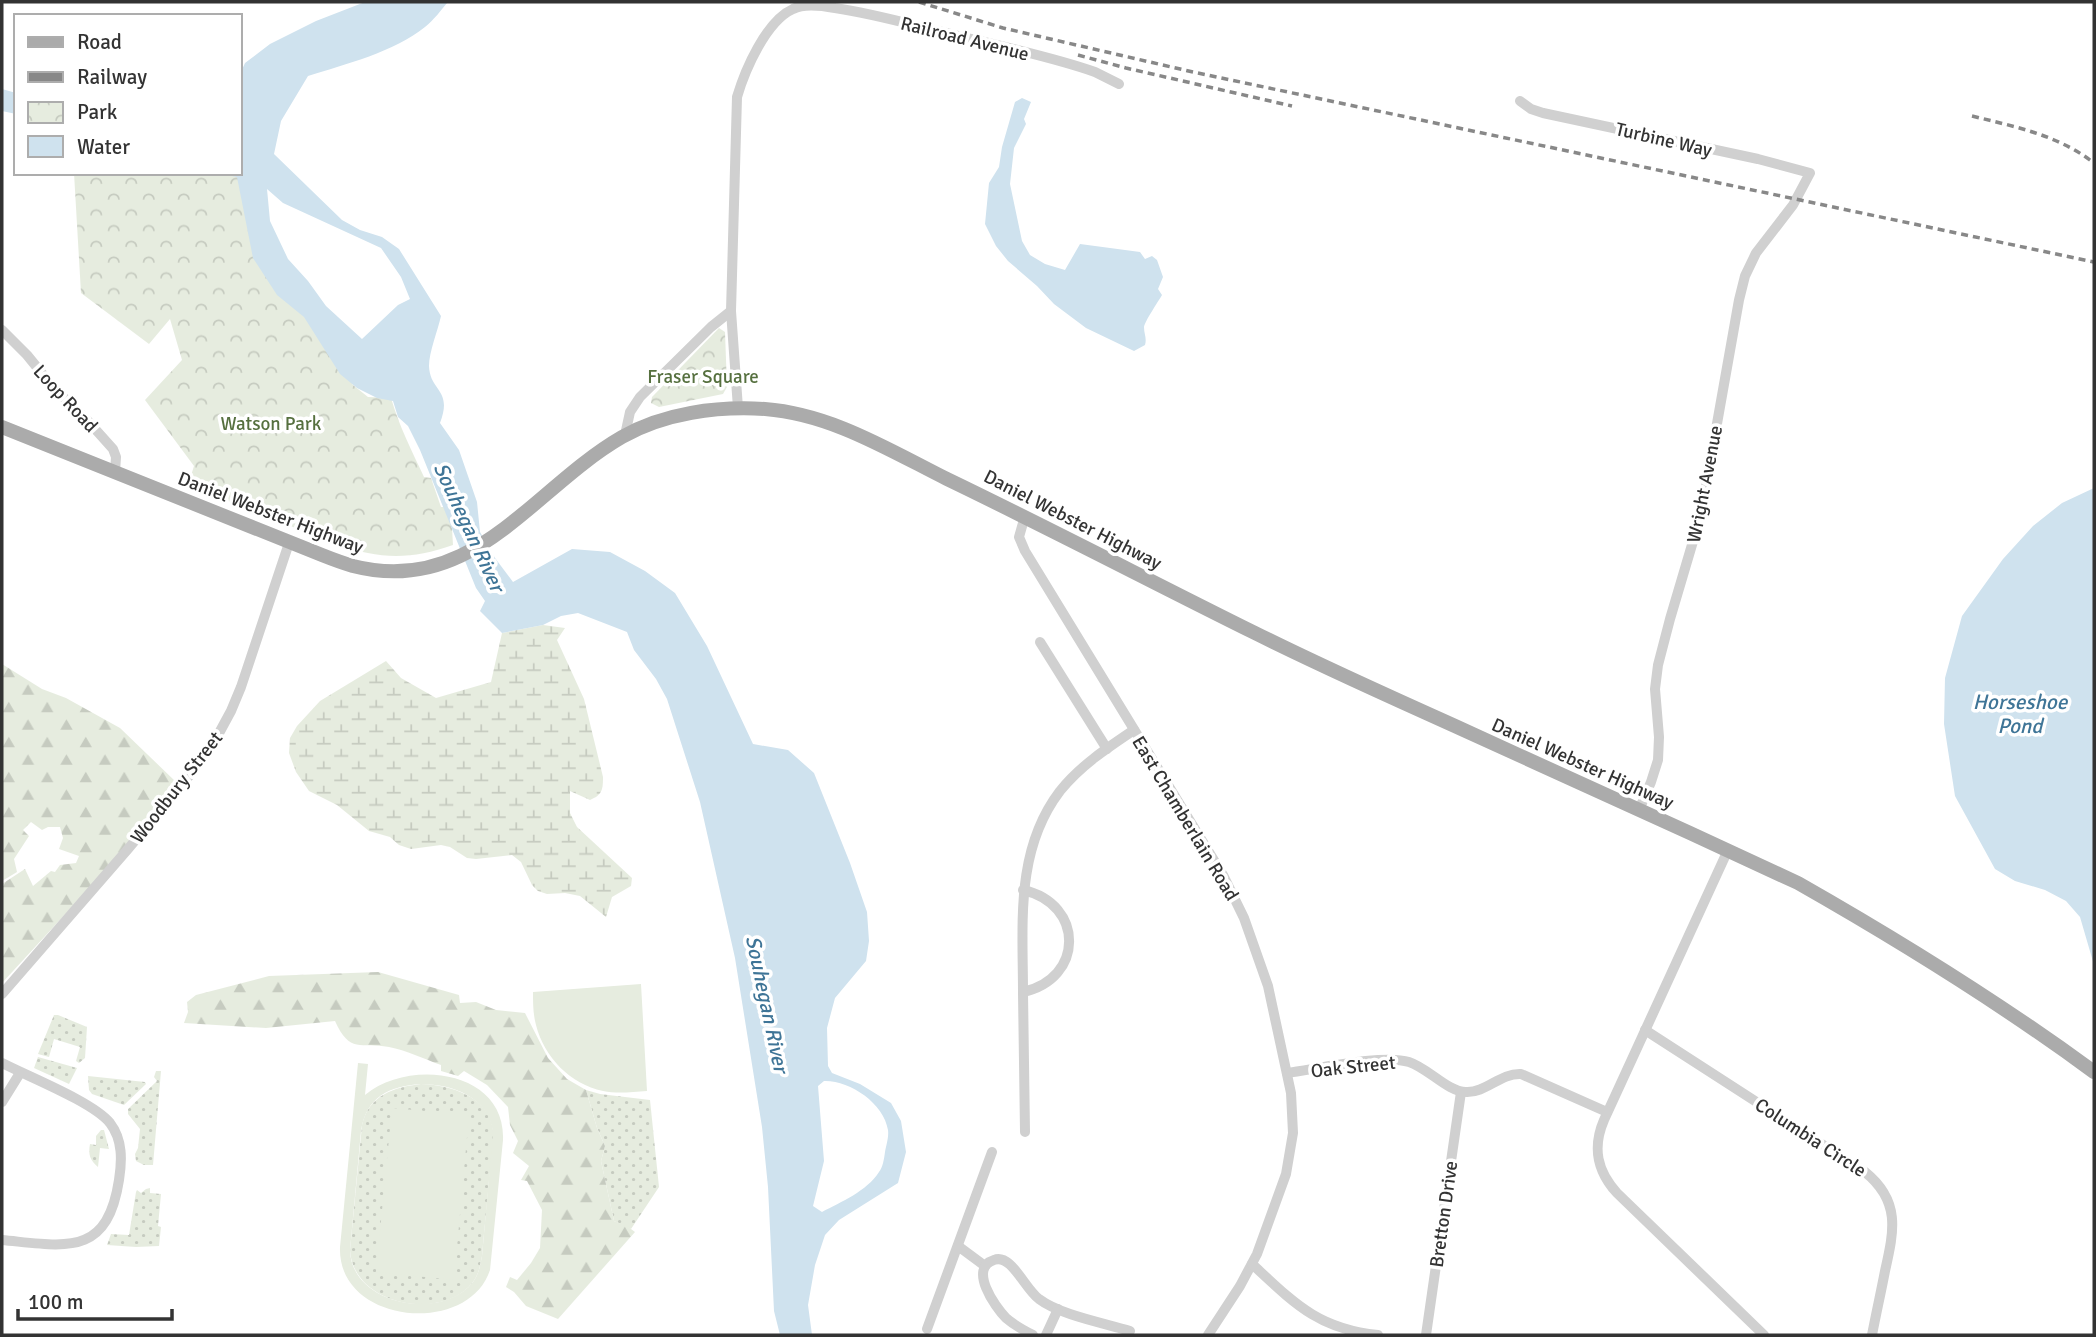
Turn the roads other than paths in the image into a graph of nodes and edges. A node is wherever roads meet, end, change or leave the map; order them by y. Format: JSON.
{"nodes":[{"id":1,"x":1119,"y":84,"type":"dead end"},
{"id":2,"x":1520,"y":101,"type":"dead end"},
{"id":3,"x":1810,"y":173,"type":"joint"},
{"id":4,"x":731,"y":311,"type":"junction"},
{"id":5,"x":2,"y":330,"type":"edge"},
{"id":6,"x":738,"y":408,"type":"junction"},
{"id":7,"x":2,"y":427,"type":"edge"},
{"id":8,"x":625,"y":435,"type":"junction"},
{"id":9,"x":115,"y":472,"type":"junction"},
{"id":10,"x":1025,"y":516,"type":"junction"},
{"id":11,"x":289,"y":543,"type":"junction"},
{"id":12,"x":1040,"y":642,"type":"dead end"},
{"id":13,"x":1134,"y":730,"type":"junction"},
{"id":14,"x":1107,"y":748,"type":"junction"},
{"id":15,"x":1639,"y":810,"type":"junction"},
{"id":16,"x":1728,"y":850,"type":"junction"},
{"id":17,"x":1023,"y":890,"type":"junction"},
{"id":18,"x":1023,"y":992,"type":"junction"},
{"id":19,"x":2,"y":994,"type":"edge"},
{"id":20,"x":1645,"y":1030,"type":"junction"},
{"id":21,"x":2,"y":1063,"type":"edge"},
{"id":22,"x":2094,"y":1072,"type":"edge"},
{"id":23,"x":20,"y":1073,"type":"junction"},
{"id":24,"x":1287,"y":1073,"type":"junction"},
{"id":25,"x":1461,"y":1092,"type":"junction"},
{"id":26,"x":2,"y":1102,"type":"edge"},
{"id":27,"x":1607,"y":1112,"type":"junction"},
{"id":28,"x":1025,"y":1132,"type":"dead end"},
{"id":29,"x":992,"y":1152,"type":"dead end"},
{"id":30,"x":2,"y":1240,"type":"edge"},
{"id":31,"x":958,"y":1245,"type":"junction"},
{"id":32,"x":1252,"y":1265,"type":"junction"},
{"id":33,"x":985,"y":1266,"type":"junction"},
{"id":34,"x":1058,"y":1309,"type":"junction"},
{"id":35,"x":927,"y":1329,"type":"dead end"},
{"id":36,"x":1130,"y":1331,"type":"dead end"},
{"id":37,"x":1033,"y":1335,"type":"edge"},
{"id":38,"x":1046,"y":1335,"type":"edge"},
{"id":39,"x":1208,"y":1335,"type":"edge"},
{"id":40,"x":1378,"y":1335,"type":"edge"},
{"id":41,"x":1426,"y":1335,"type":"edge"},
{"id":42,"x":1764,"y":1335,"type":"edge"},
{"id":43,"x":1872,"y":1335,"type":"edge"}],
"edges":[{"from":1,"to":4,"type":"street","name":"Railroad Avenue"},
{"from":2,"to":3,"type":"street","name":"Turbine Way"},
{"from":3,"to":15,"type":"street","name":"Wright Avenue"},
{"from":4,"to":6,"type":"street","name":"Railroad Avenue"},
{"from":4,"to":8,"type":"street"},
{"from":5,"to":9,"type":"street","name":"Loop Road"},
{"from":6,"to":8,"type":"main road","name":"Daniel Webster Highway"},
{"from":6,"to":10,"type":"main road","name":"Daniel Webster Highway"},
{"from":7,"to":9,"type":"main road","name":"Daniel Webster Highway"},
{"from":8,"to":11,"type":"main road","name":"Daniel Webster Highway"},
{"from":9,"to":11,"type":"main road","name":"Daniel Webster Highway"},
{"from":10,"to":13,"type":"street","name":"East Chamberlain Road"},
{"from":10,"to":15,"type":"main road","name":"Daniel Webster Highway"},
{"from":11,"to":19,"type":"street","name":"Woodbury Street"},
{"from":12,"to":14,"type":"street"},
{"from":13,"to":14,"type":"street"},
{"from":13,"to":24,"type":"street","name":"East Chamberlain Road"},
{"from":14,"to":17,"type":"street"},
{"from":15,"to":16,"type":"main road","name":"Daniel Webster Highway"},
{"from":16,"to":20,"type":"street"},
{"from":16,"to":22,"type":"main road","name":"Daniel Webster Highway"},
{"from":17,"to":18,"type":"street"},
{"from":17,"to":18,"type":"street"},
{"from":18,"to":28,"type":"street"},
{"from":20,"to":27,"type":"street"},
{"from":20,"to":43,"type":"street","name":"Columbia Circle"},
{"from":21,"to":23,"type":"street"},
{"from":23,"to":26,"type":"street"},
{"from":23,"to":30,"type":"street"},
{"from":24,"to":25,"type":"street","name":"Oak Street"},
{"from":24,"to":32,"type":"street","name":"East Chamberlain Road"},
{"from":25,"to":27,"type":"street"},
{"from":25,"to":41,"type":"street","name":"Bretton Drive"},
{"from":27,"to":42,"type":"street"},
{"from":29,"to":31,"type":"street"},
{"from":31,"to":33,"type":"street"},
{"from":31,"to":35,"type":"street"},
{"from":32,"to":39,"type":"street","name":"East Chamberlain Road"},
{"from":32,"to":40,"type":"street"},
{"from":33,"to":34,"type":"street"},
{"from":33,"to":37,"type":"street"},
{"from":34,"to":36,"type":"street"},
{"from":34,"to":38,"type":"street"}]}
